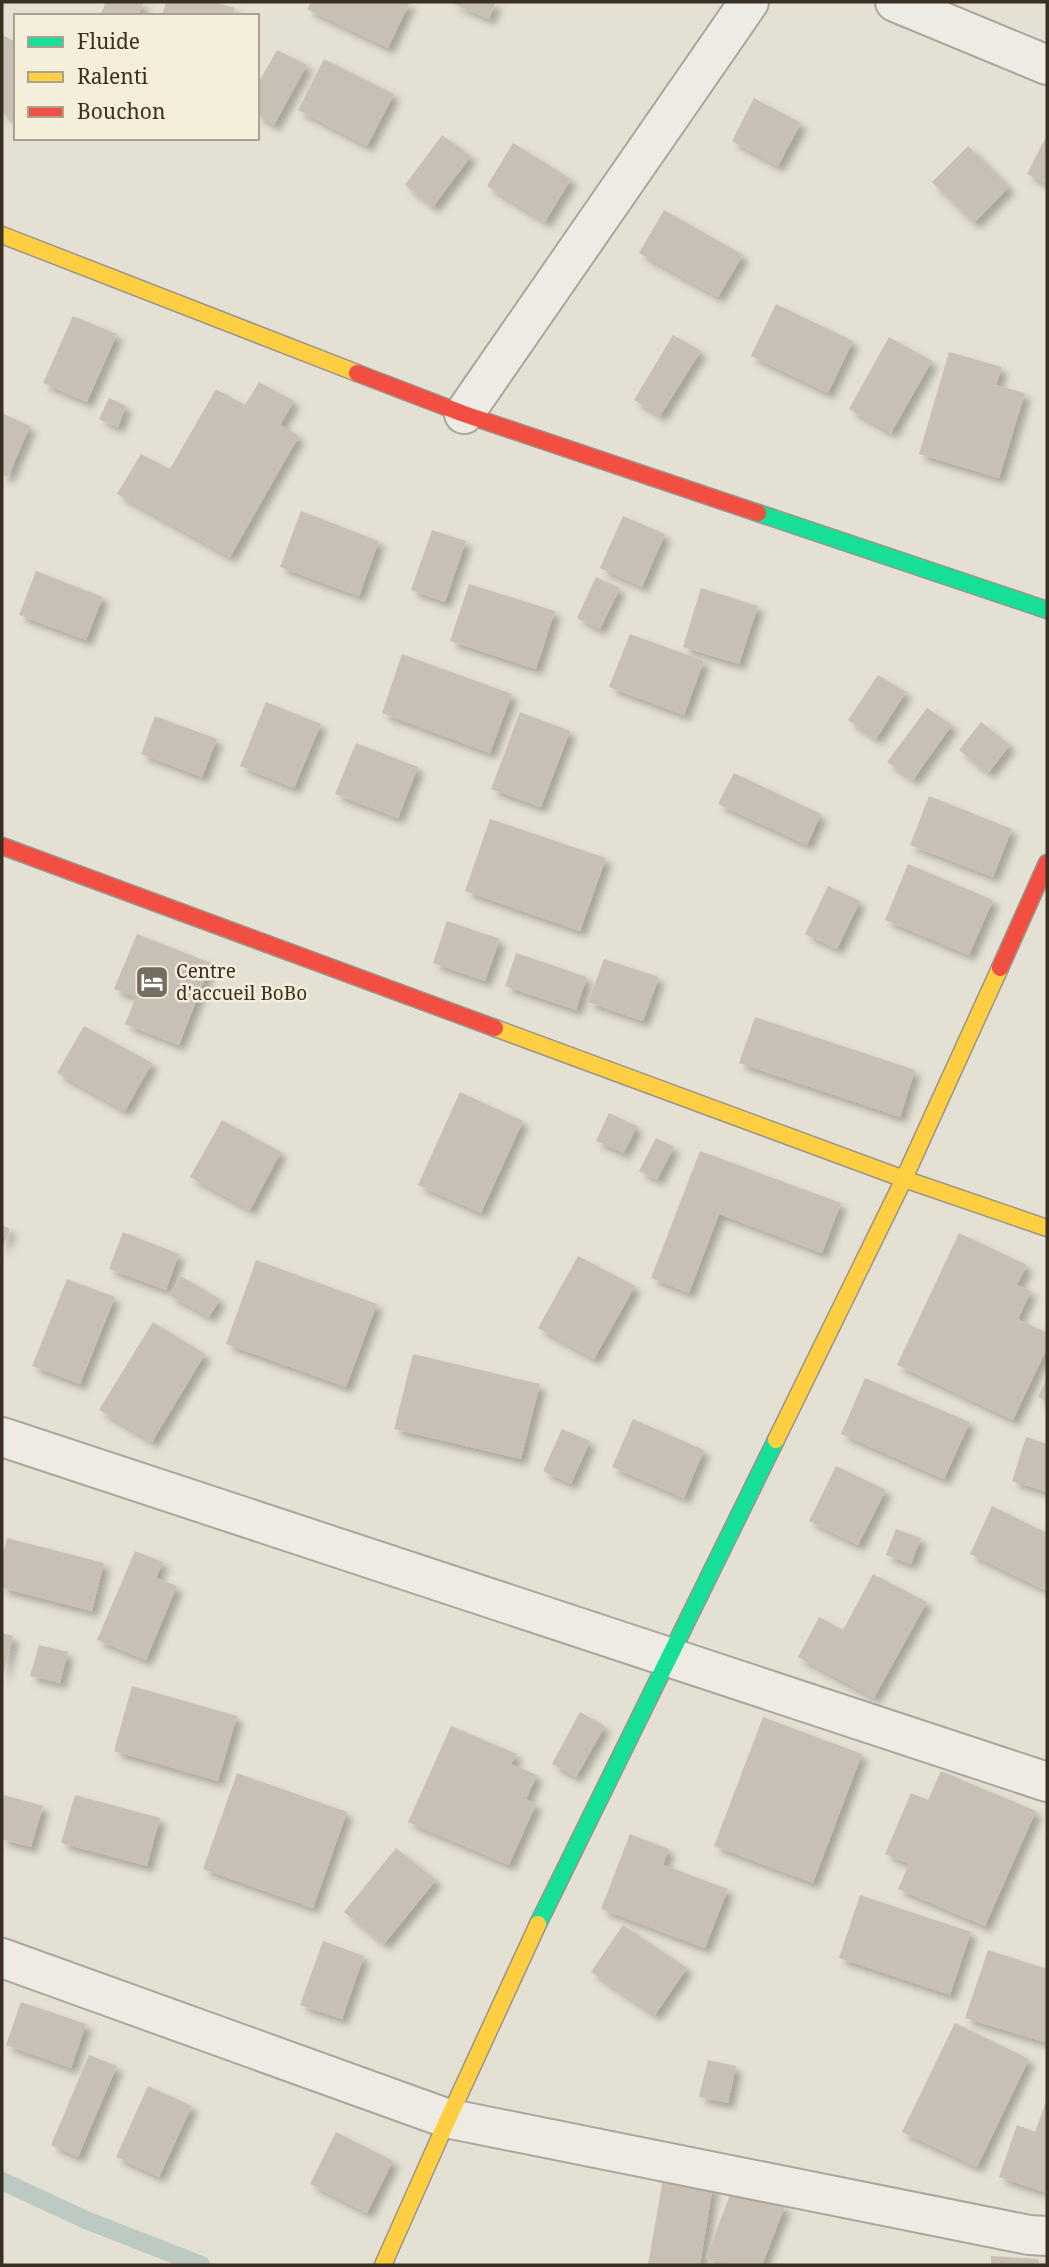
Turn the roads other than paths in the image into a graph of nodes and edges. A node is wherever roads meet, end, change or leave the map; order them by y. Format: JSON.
{"nodes":[{"id":1,"x":749,"y":2,"type":"edge"},
{"id":2,"x":895,"y":2,"type":"edge"},
{"id":3,"x":1047,"y":65,"type":"edge"},
{"id":4,"x":2,"y":236,"type":"edge"},
{"id":5,"x":464,"y":414,"type":"junction"},
{"id":6,"x":1047,"y":610,"type":"edge"},
{"id":7,"x":2,"y":846,"type":"edge"},
{"id":8,"x":1047,"y":863,"type":"edge"},
{"id":9,"x":904,"y":1179,"type":"junction"},
{"id":10,"x":1047,"y":1228,"type":"edge"},
{"id":11,"x":2,"y":1437,"type":"edge"},
{"id":12,"x":668,"y":1657,"type":"junction"},
{"id":13,"x":1047,"y":1782,"type":"edge"},
{"id":14,"x":2,"y":1958,"type":"edge"},
{"id":15,"x":446,"y":2118,"type":"junction"},
{"id":16,"x":1047,"y":2236,"type":"edge"},
{"id":17,"x":383,"y":2265,"type":"edge"}],
"edges":[{"from":1,"to":5,"type":"street"},
{"from":2,"to":3,"type":"street"},
{"from":4,"to":5,"type":"street"},
{"from":5,"to":6,"type":"street"},
{"from":7,"to":9,"type":"street"},
{"from":8,"to":9,"type":"street"},
{"from":9,"to":10,"type":"street"},
{"from":9,"to":12,"type":"street"},
{"from":11,"to":12,"type":"street"},
{"from":12,"to":13,"type":"street"},
{"from":12,"to":15,"type":"street"},
{"from":14,"to":15,"type":"street"},
{"from":15,"to":16,"type":"street"},
{"from":15,"to":17,"type":"street"}]}
